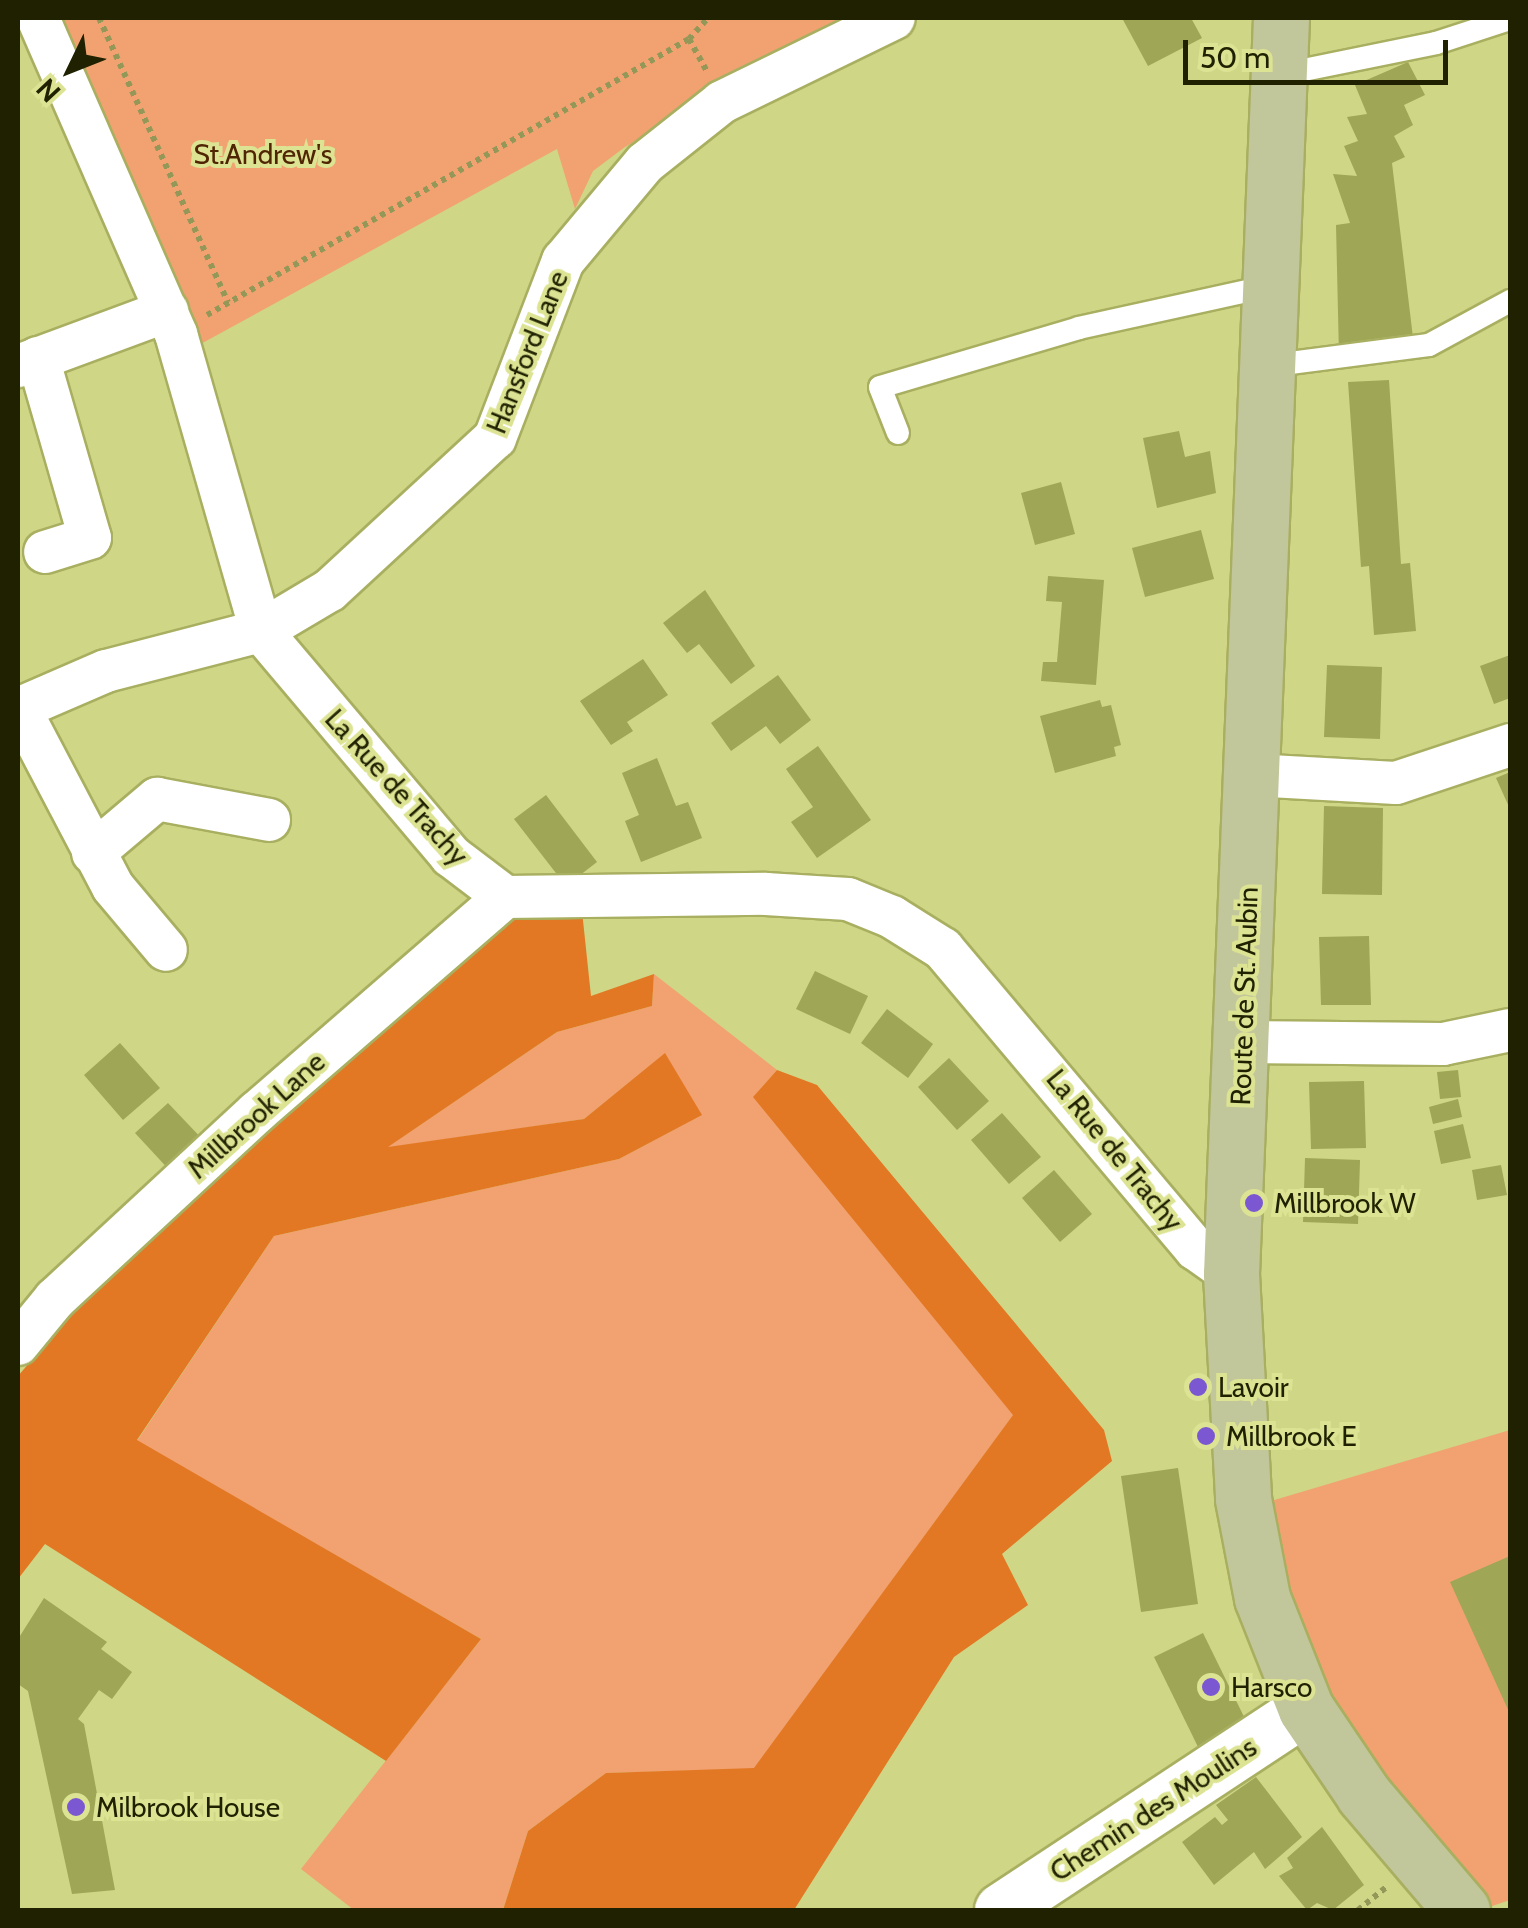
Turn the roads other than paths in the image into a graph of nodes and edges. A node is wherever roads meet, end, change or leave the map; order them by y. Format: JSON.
{"nodes":[{"id":1,"x":38,"y":18,"type":"edge"},
{"id":2,"x":894,"y":18,"type":"edge"},
{"id":3,"x":1281,"y":18,"type":"edge"},
{"id":4,"x":1510,"y":19,"type":"edge"},
{"id":5,"x":1276,"y":76,"type":"junction"},
{"id":6,"x":1271,"y":286,"type":"junction"},
{"id":7,"x":1510,"y":301,"type":"edge"},
{"id":8,"x":172,"y":322,"type":"junction"},
{"id":9,"x":28,"y":362,"type":"edge"},
{"id":10,"x":1267,"y":366,"type":"junction"},
{"id":11,"x":898,"y":433,"type":"dead end"},
{"id":12,"x":45,"y":552,"type":"dead end"},
{"id":13,"x":261,"y":631,"type":"junction"},
{"id":14,"x":18,"y":709,"type":"edge"},
{"id":15,"x":1510,"y":745,"type":"edge"},
{"id":16,"x":1252,"y":774,"type":"junction"},
{"id":17,"x":269,"y":820,"type":"dead end"},
{"id":18,"x":93,"y":854,"type":"junction"},
{"id":19,"x":505,"y":896,"type":"junction"},
{"id":20,"x":166,"y":950,"type":"dead end"},
{"id":21,"x":1510,"y":1030,"type":"edge"},
{"id":22,"x":1242,"y":1042,"type":"junction"},
{"id":23,"x":1231,"y":1274,"type":"junction"},
{"id":24,"x":18,"y":1344,"type":"edge"},
{"id":25,"x":1306,"y":1709,"type":"junction"},
{"id":26,"x":1002,"y":1910,"type":"edge"},
{"id":27,"x":1462,"y":1910,"type":"edge"}],
"edges":[{"from":1,"to":8,"type":"street","name":"La Rue de Trachy"},
{"from":2,"to":13,"type":"street","name":"Hansford Lane"},
{"from":3,"to":5,"type":"main road","name":"Route de St. Aubin"},
{"from":4,"to":5,"type":"lane"},
{"from":5,"to":6,"type":"main road","name":"Route de St. Aubin"},
{"from":6,"to":10,"type":"main road","name":"Route de St. Aubin"},
{"from":6,"to":11,"type":"lane"},
{"from":7,"to":10,"type":"lane"},
{"from":8,"to":9,"type":"street"},
{"from":8,"to":13,"type":"street","name":"La Rue de Trachy"},
{"from":9,"to":12,"type":"street"},
{"from":10,"to":16,"type":"main road","name":"Route de St. Aubin"},
{"from":13,"to":14,"type":"street","name":"Hansford Lane"},
{"from":13,"to":19,"type":"street","name":"La Rue de Trachy"},
{"from":14,"to":18,"type":"street"},
{"from":15,"to":16,"type":"street"},
{"from":16,"to":22,"type":"main road","name":"Route de St. Aubin"},
{"from":17,"to":18,"type":"street"},
{"from":18,"to":20,"type":"street"},
{"from":19,"to":23,"type":"street","name":"La Rue de Trachy"},
{"from":19,"to":24,"type":"street","name":"Millbrook Lane"},
{"from":21,"to":22,"type":"street"},
{"from":22,"to":23,"type":"main road","name":"Route de St. Aubin"},
{"from":23,"to":25,"type":"main road","name":"Route de St. Aubin"},
{"from":25,"to":26,"type":"street","name":"Chemin des Moulins"},
{"from":25,"to":27,"type":"main road","name":"Route de St. Aubin"}]}
